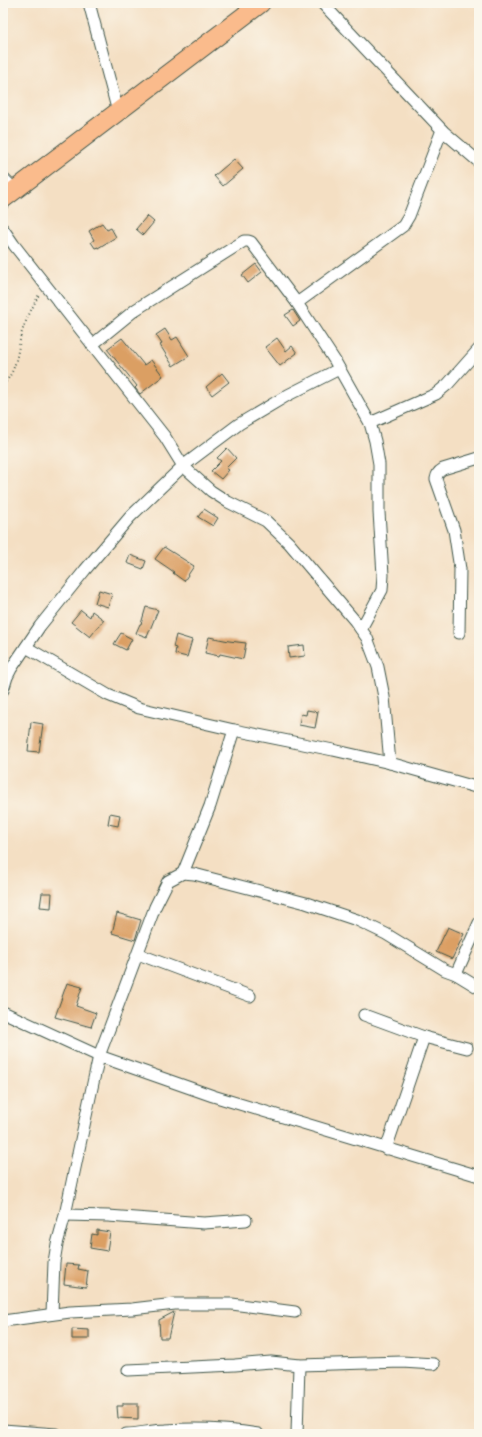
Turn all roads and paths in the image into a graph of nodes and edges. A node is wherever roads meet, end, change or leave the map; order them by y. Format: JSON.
{"nodes":[{"id":1,"x":89,"y":3,"type":"edge"},
{"id":2,"x":261,"y":3,"type":"edge"},
{"id":3,"x":322,"y":3,"type":"edge"},
{"id":4,"x":118,"y":112,"type":"junction"},
{"id":5,"x":442,"y":130,"type":"junction"},
{"id":6,"x":479,"y":162,"type":"edge"},
{"id":7,"x":7,"y":189,"type":"edge"},
{"id":8,"x":3,"y":229,"type":"edge"},
{"id":9,"x":45,"y":284,"type":"junction"},
{"id":10,"x":297,"y":303,"type":"junction"},
{"id":11,"x":92,"y":345,"type":"junction"},
{"id":12,"x":479,"y":349,"type":"edge"},
{"id":13,"x":339,"y":369,"type":"junction"},
{"id":14,"x":3,"y":385,"type":"edge"},
{"id":15,"x":370,"y":423,"type":"junction"},
{"id":16,"x":479,"y":458,"type":"edge"},
{"id":17,"x":183,"y":466,"type":"junction"},
{"id":18,"x":361,"y":629,"type":"junction"},
{"id":19,"x":459,"y":633,"type":"dead end"},
{"id":20,"x":26,"y":648,"type":"junction"},
{"id":21,"x":5,"y":675,"type":"edge"},
{"id":22,"x":3,"y":690,"type":"edge"},
{"id":23,"x":234,"y":730,"type":"junction"},
{"id":24,"x":390,"y":763,"type":"junction"},
{"id":25,"x":479,"y":788,"type":"edge"},
{"id":26,"x":183,"y":873,"type":"junction"},
{"id":27,"x":479,"y":923,"type":"edge"},
{"id":28,"x":138,"y":954,"type":"junction"},
{"id":29,"x":456,"y":974,"type":"junction"},
{"id":30,"x":479,"y":988,"type":"edge"},
{"id":31,"x":250,"y":996,"type":"dead end"},
{"id":32,"x":3,"y":1012,"type":"edge"},
{"id":33,"x":364,"y":1015,"type":"dead end"},
{"id":34,"x":424,"y":1038,"type":"junction"},
{"id":35,"x":467,"y":1048,"type":"dead end"},
{"id":36,"x":99,"y":1056,"type":"junction"},
{"id":37,"x":386,"y":1149,"type":"junction"},
{"id":38,"x":479,"y":1176,"type":"edge"},
{"id":39,"x":65,"y":1215,"type":"junction"},
{"id":40,"x":246,"y":1220,"type":"dead end"},
{"id":41,"x":295,"y":1312,"type":"dead end"},
{"id":42,"x":52,"y":1314,"type":"junction"},
{"id":43,"x":3,"y":1321,"type":"edge"},
{"id":44,"x":434,"y":1364,"type":"dead end"},
{"id":45,"x":300,"y":1365,"type":"junction"},
{"id":46,"x":128,"y":1370,"type":"dead end"},
{"id":47,"x":3,"y":1430,"type":"edge"},
{"id":48,"x":228,"y":1432,"type":"edge"},
{"id":49,"x":56,"y":1434,"type":"edge"},
{"id":50,"x":126,"y":1434,"type":"edge"},
{"id":51,"x":258,"y":1434,"type":"edge"},
{"id":52,"x":297,"y":1434,"type":"edge"}],
"edges":[{"from":1,"to":4,"type":"street"},
{"from":2,"to":4,"type":"main road"},
{"from":3,"to":5,"type":"street"},
{"from":4,"to":7,"type":"main road"},
{"from":5,"to":6,"type":"street"},
{"from":5,"to":10,"type":"street"},
{"from":8,"to":9,"type":"street"},
{"from":9,"to":11,"type":"street"},
{"from":9,"to":14,"type":"path"},
{"from":10,"to":11,"type":"street"},
{"from":10,"to":13,"type":"street"},
{"from":11,"to":17,"type":"street"},
{"from":12,"to":15,"type":"street"},
{"from":13,"to":15,"type":"street"},
{"from":13,"to":17,"type":"street"},
{"from":15,"to":18,"type":"street"},
{"from":16,"to":19,"type":"street"},
{"from":17,"to":18,"type":"street"},
{"from":17,"to":20,"type":"street"},
{"from":18,"to":24,"type":"street"},
{"from":20,"to":21,"type":"street"},
{"from":20,"to":23,"type":"street"},
{"from":21,"to":22,"type":"street"},
{"from":23,"to":24,"type":"street"},
{"from":23,"to":26,"type":"street"},
{"from":24,"to":25,"type":"street"},
{"from":26,"to":28,"type":"street"},
{"from":26,"to":29,"type":"street"},
{"from":27,"to":29,"type":"street"},
{"from":28,"to":31,"type":"street"},
{"from":28,"to":36,"type":"street"},
{"from":29,"to":30,"type":"street"},
{"from":32,"to":36,"type":"street"},
{"from":33,"to":34,"type":"street"},
{"from":34,"to":35,"type":"street"},
{"from":34,"to":37,"type":"street"},
{"from":36,"to":37,"type":"street"},
{"from":36,"to":39,"type":"street"},
{"from":37,"to":38,"type":"street"},
{"from":39,"to":40,"type":"street"},
{"from":39,"to":42,"type":"street"},
{"from":41,"to":42,"type":"street"},
{"from":42,"to":43,"type":"street"},
{"from":44,"to":45,"type":"street"},
{"from":45,"to":46,"type":"street"},
{"from":45,"to":52,"type":"street"},
{"from":47,"to":49,"type":"street"},
{"from":48,"to":50,"type":"street"},
{"from":48,"to":51,"type":"street"}]}
